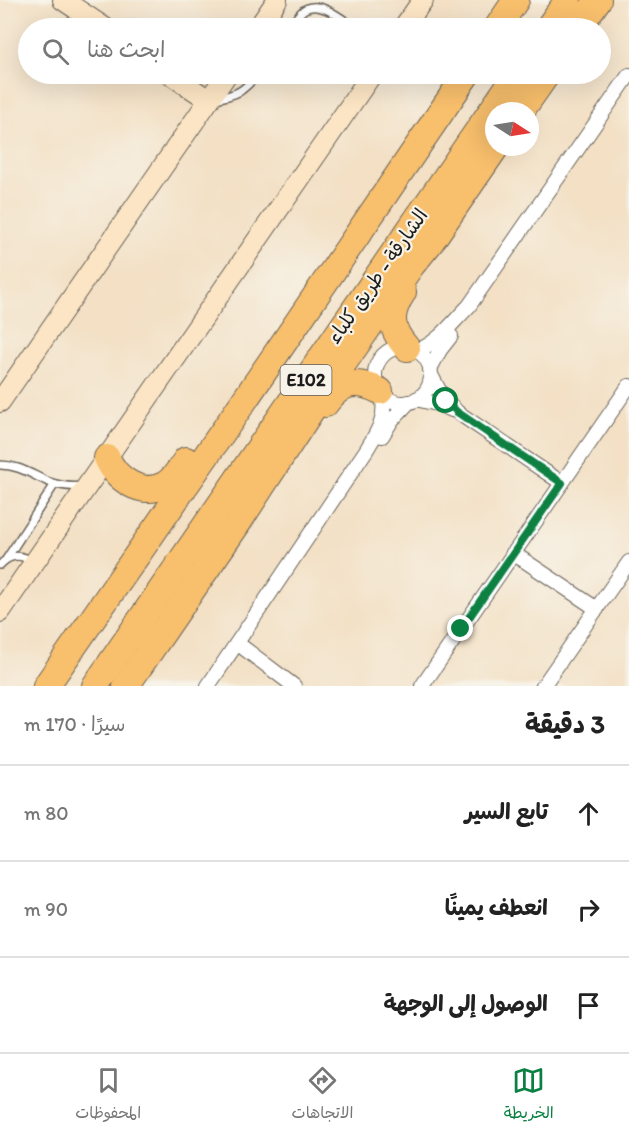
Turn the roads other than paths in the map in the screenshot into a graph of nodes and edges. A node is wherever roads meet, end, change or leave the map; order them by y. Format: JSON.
{"nodes":[{"id":1,"x":63,"y":0,"type":"edge"},
{"id":2,"x":277,"y":0,"type":"edge"},
{"id":3,"x":423,"y":0,"type":"edge"},
{"id":4,"x":516,"y":0,"type":"edge"},
{"id":5,"x":568,"y":0,"type":"edge"},
{"id":6,"x":598,"y":0,"type":"edge"},
{"id":7,"x":90,"y":18,"type":"edge"},
{"id":8,"x":265,"y":18,"type":"edge"},
{"id":9,"x":297,"y":18,"type":"edge"},
{"id":10,"x":340,"y":18,"type":"edge"},
{"id":11,"x":411,"y":18,"type":"edge"},
{"id":12,"x":504,"y":18,"type":"edge"},
{"id":13,"x":556,"y":18,"type":"edge"},
{"id":14,"x":585,"y":18,"type":"edge"},
{"id":15,"x":629,"y":75,"type":"edge"},
{"id":16,"x":185,"y":84,"type":"edge"},
{"id":17,"x":220,"y":84,"type":"edge"},
{"id":18,"x":249,"y":84,"type":"edge"},
{"id":19,"x":365,"y":84,"type":"edge"},
{"id":20,"x":460,"y":84,"type":"edge"},
{"id":21,"x":510,"y":84,"type":"edge"},
{"id":22,"x":540,"y":84,"type":"edge"},
{"id":23,"x":209,"y":100,"type":"junction"},
{"id":24,"x":527,"y":102,"type":"edge"},
{"id":25,"x":490,"y":156,"type":"edge"},
{"id":26,"x":430,"y":243,"type":"junction"},
{"id":27,"x":469,"y":306,"type":"junction"},
{"id":28,"x":412,"y":349,"type":"junction"},
{"id":29,"x":430,"y":371,"type":"junction"},
{"id":30,"x":629,"y":386,"type":"edge"},
{"id":31,"x":381,"y":392,"type":"junction"},
{"id":32,"x":413,"y":401,"type":"junction"},
{"id":33,"x":0,"y":402,"type":"edge"},
{"id":34,"x":457,"y":412,"type":"junction"},
{"id":35,"x":231,"y":420,"type":"junction"},
{"id":36,"x":301,"y":426,"type":"junction"},
{"id":37,"x":367,"y":449,"type":"junction"},
{"id":38,"x":107,"y":458,"type":"junction"},
{"id":39,"x":0,"y":465,"type":"edge"},
{"id":40,"x":562,"y":483,"type":"junction"},
{"id":41,"x":55,"y":484,"type":"junction"},
{"id":42,"x":88,"y":486,"type":"junction"},
{"id":43,"x":513,"y":553,"type":"junction"},
{"id":44,"x":8,"y":558,"type":"junction"},
{"id":45,"x":629,"y":562,"type":"edge"},
{"id":46,"x":34,"y":563,"type":"junction"},
{"id":47,"x":0,"y":565,"type":"edge"},
{"id":48,"x":597,"y":609,"type":"junction"},
{"id":49,"x":0,"y":612,"type":"edge"},
{"id":50,"x":237,"y":643,"type":"junction"},
{"id":51,"x":46,"y":686,"type":"edge"},
{"id":52,"x":95,"y":686,"type":"edge"},
{"id":53,"x":126,"y":686,"type":"edge"},
{"id":54,"x":208,"y":686,"type":"edge"},
{"id":55,"x":294,"y":686,"type":"edge"},
{"id":56,"x":422,"y":686,"type":"edge"},
{"id":57,"x":543,"y":686,"type":"edge"}],
"edges":[{"from":1,"to":7,"type":"street"},
{"from":2,"to":8,"type":"street"},
{"from":3,"to":11,"type":"street"},
{"from":4,"to":12,"type":"highway"},
{"from":5,"to":13,"type":"highway"},
{"from":6,"to":14,"type":"highway"},
{"from":9,"to":10,"type":"lane"},
{"from":15,"to":27,"type":"street"},
{"from":16,"to":23,"type":"street"},
{"from":17,"to":23,"type":"street"},
{"from":18,"to":23,"type":"lane"},
{"from":19,"to":38,"type":"street"},
{"from":20,"to":35,"type":"highway","name":"الشارقة - طريق كلباء","number":"E102"},
{"from":21,"to":52,"type":"highway","name":"الشارقة - طريق كلباء","number":"E102"},
{"from":22,"to":24,"type":"highway"},
{"from":23,"to":33,"type":"street"},
{"from":25,"to":26,"type":"highway"},
{"from":26,"to":28,"type":"highway"},
{"from":26,"to":36,"type":"highway"},
{"from":27,"to":28,"type":"street"},
{"from":27,"to":29,"type":"street"},
{"from":28,"to":29,"type":"street"},
{"from":28,"to":31,"type":"street"},
{"from":29,"to":32,"type":"street"},
{"from":29,"to":34,"type":"street"},
{"from":30,"to":40,"type":"street"},
{"from":31,"to":32,"type":"street"},
{"from":31,"to":36,"type":"highway"},
{"from":31,"to":37,"type":"street"},
{"from":32,"to":34,"type":"street"},
{"from":32,"to":37,"type":"street"},
{"from":34,"to":40,"type":"street"},
{"from":35,"to":38,"type":"highway"},
{"from":35,"to":51,"type":"highway","name":"الشارقة - طريق كلباء","number":"E102"},
{"from":36,"to":53,"type":"highway"},
{"from":37,"to":50,"type":"street"},
{"from":38,"to":42,"type":"street"},
{"from":39,"to":41,"type":"lane"},
{"from":40,"to":43,"type":"street"},
{"from":41,"to":42,"type":"lane"},
{"from":41,"to":44,"type":"lane"},
{"from":42,"to":46,"type":"street"},
{"from":43,"to":48,"type":"street"},
{"from":43,"to":56,"type":"street"},
{"from":44,"to":46,"type":"lane"},
{"from":44,"to":47,"type":"lane"},
{"from":45,"to":48,"type":"street"},
{"from":46,"to":49,"type":"street"},
{"from":48,"to":57,"type":"street"},
{"from":50,"to":54,"type":"street"},
{"from":50,"to":55,"type":"street"}]}
